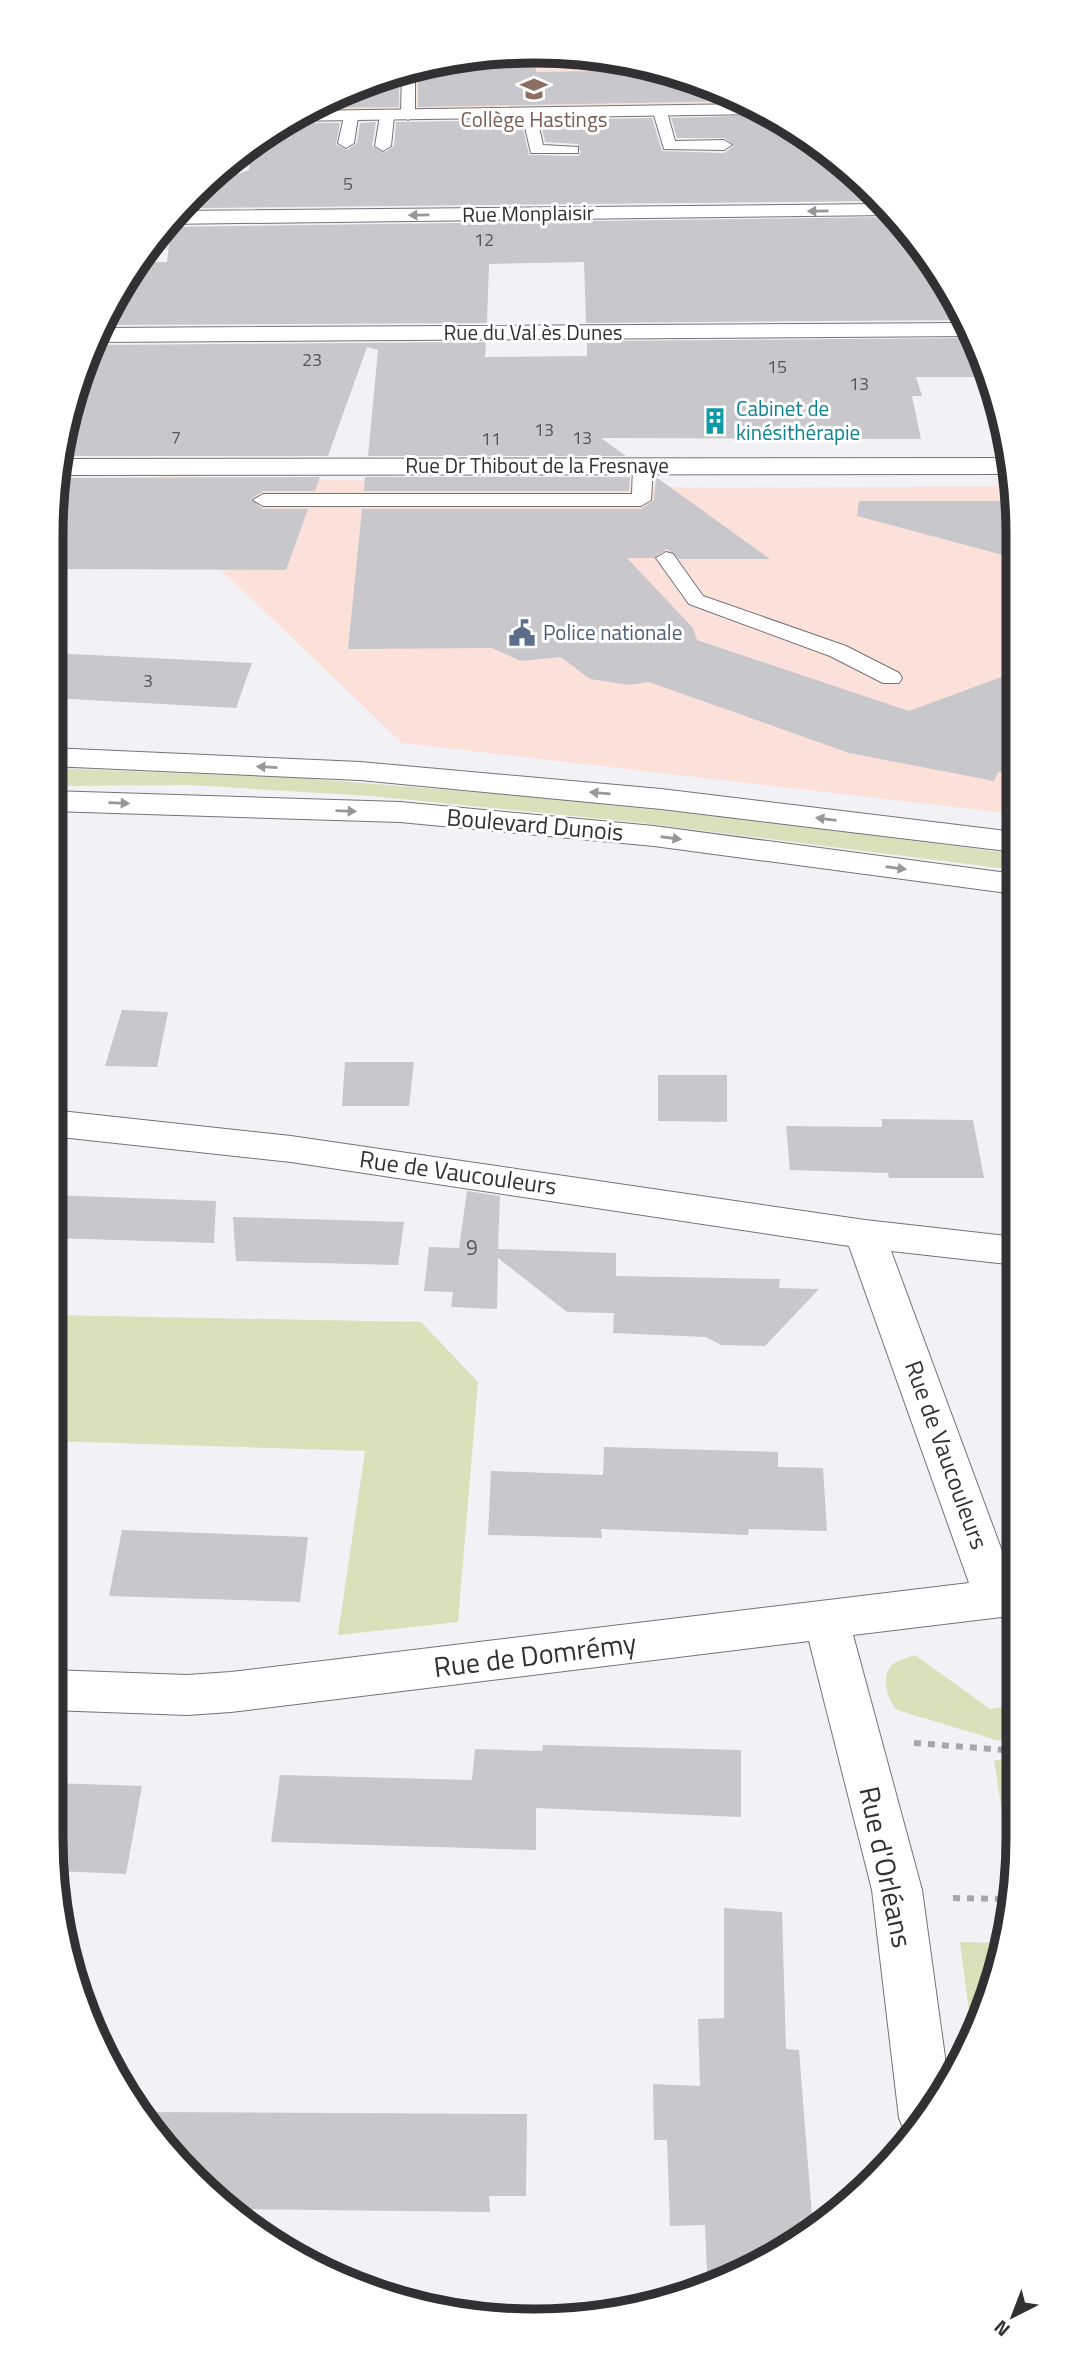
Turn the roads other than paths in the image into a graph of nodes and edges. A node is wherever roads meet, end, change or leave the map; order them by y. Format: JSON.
{"nodes":[{"id":1,"x":405,"y":81,"type":"edge"},
{"id":2,"x":740,"y":110,"type":"edge"},
{"id":3,"x":660,"y":112,"type":"junction"},
{"id":4,"x":529,"y":114,"type":"junction"},
{"id":5,"x":398,"y":116,"type":"junction"},
{"id":6,"x":316,"y":117,"type":"edge"},
{"id":7,"x":351,"y":117,"type":"junction"},
{"id":8,"x":346,"y":143,"type":"dead end"},
{"id":9,"x":724,"y":145,"type":"dead end"},
{"id":10,"x":383,"y":146,"type":"dead end"},
{"id":11,"x":573,"y":150,"type":"dead end"},
{"id":12,"x":876,"y":210,"type":"edge"},
{"id":13,"x":186,"y":218,"type":"edge"},
{"id":14,"x":959,"y":330,"type":"edge"},
{"id":15,"x":108,"y":335,"type":"edge"},
{"id":16,"x":643,"y":466,"type":"junction"},
{"id":17,"x":1001,"y":466,"type":"edge"},
{"id":18,"x":68,"y":467,"type":"edge"},
{"id":19,"x":263,"y":500,"type":"dead end"},
{"id":20,"x":641,"y":500,"type":"junction"},
{"id":21,"x":649,"y":519,"type":"dead end"},
{"id":22,"x":666,"y":558,"type":"dead end"},
{"id":23,"x":891,"y":678,"type":"dead end"},
{"id":24,"x":63,"y":758,"type":"edge"},
{"id":25,"x":63,"y":801,"type":"edge"},
{"id":26,"x":1006,"y":841,"type":"edge"},
{"id":27,"x":1006,"y":883,"type":"edge"},
{"id":28,"x":63,"y":1124,"type":"edge"},
{"id":29,"x":865,"y":1234,"type":"junction"},
{"id":30,"x":1006,"y":1250,"type":"edge"},
{"id":31,"x":1006,"y":1594,"type":"edge"},
{"id":32,"x":1006,"y":1597,"type":"edge"},
{"id":33,"x":825,"y":1619,"type":"junction"},
{"id":34,"x":63,"y":1690,"type":"edge"},
{"id":35,"x":924,"y":2103,"type":"edge"}],
"edges":[{"from":1,"to":5,"type":"lane"},
{"from":2,"to":3,"type":"street"},
{"from":3,"to":4,"type":"street"},
{"from":3,"to":9,"type":"lane"},
{"from":4,"to":5,"type":"street"},
{"from":4,"to":11,"type":"lane"},
{"from":5,"to":7,"type":"street"},
{"from":5,"to":10,"type":"lane"},
{"from":6,"to":7,"type":"street"},
{"from":7,"to":8,"type":"lane"},
{"from":12,"to":13,"type":"street","name":"Rue Monplaisir","one_way":true},
{"from":14,"to":15,"type":"street","name":"Rue du Val ès Dunes"},
{"from":16,"to":17,"type":"street","name":"Rue Dr Thibout de la Fresnaye"},
{"from":16,"to":18,"type":"street","name":"Rue Dr Thibout de la Fresnaye"},
{"from":16,"to":20,"type":"lane"},
{"from":19,"to":20,"type":"lane"},
{"from":20,"to":21,"type":"lane"},
{"from":22,"to":23,"type":"lane"},
{"from":26,"to":24,"type":"street","name":"Boulevard Dunois","one_way":true},
{"from":25,"to":27,"type":"street","name":"Boulevard Dunois","one_way":true},
{"from":28,"to":29,"type":"street","name":"Rue de Vaucouleurs"},
{"from":29,"to":30,"type":"street","name":"Rue de Vaucouleurs"},
{"from":29,"to":31,"type":"street","name":"Rue de Vaucouleurs"},
{"from":32,"to":33,"type":"street","name":"Rue de Domrémy"},
{"from":33,"to":34,"type":"street","name":"Rue de Domrémy"},
{"from":33,"to":35,"type":"street","name":"Rue d'Orléans"}]}
